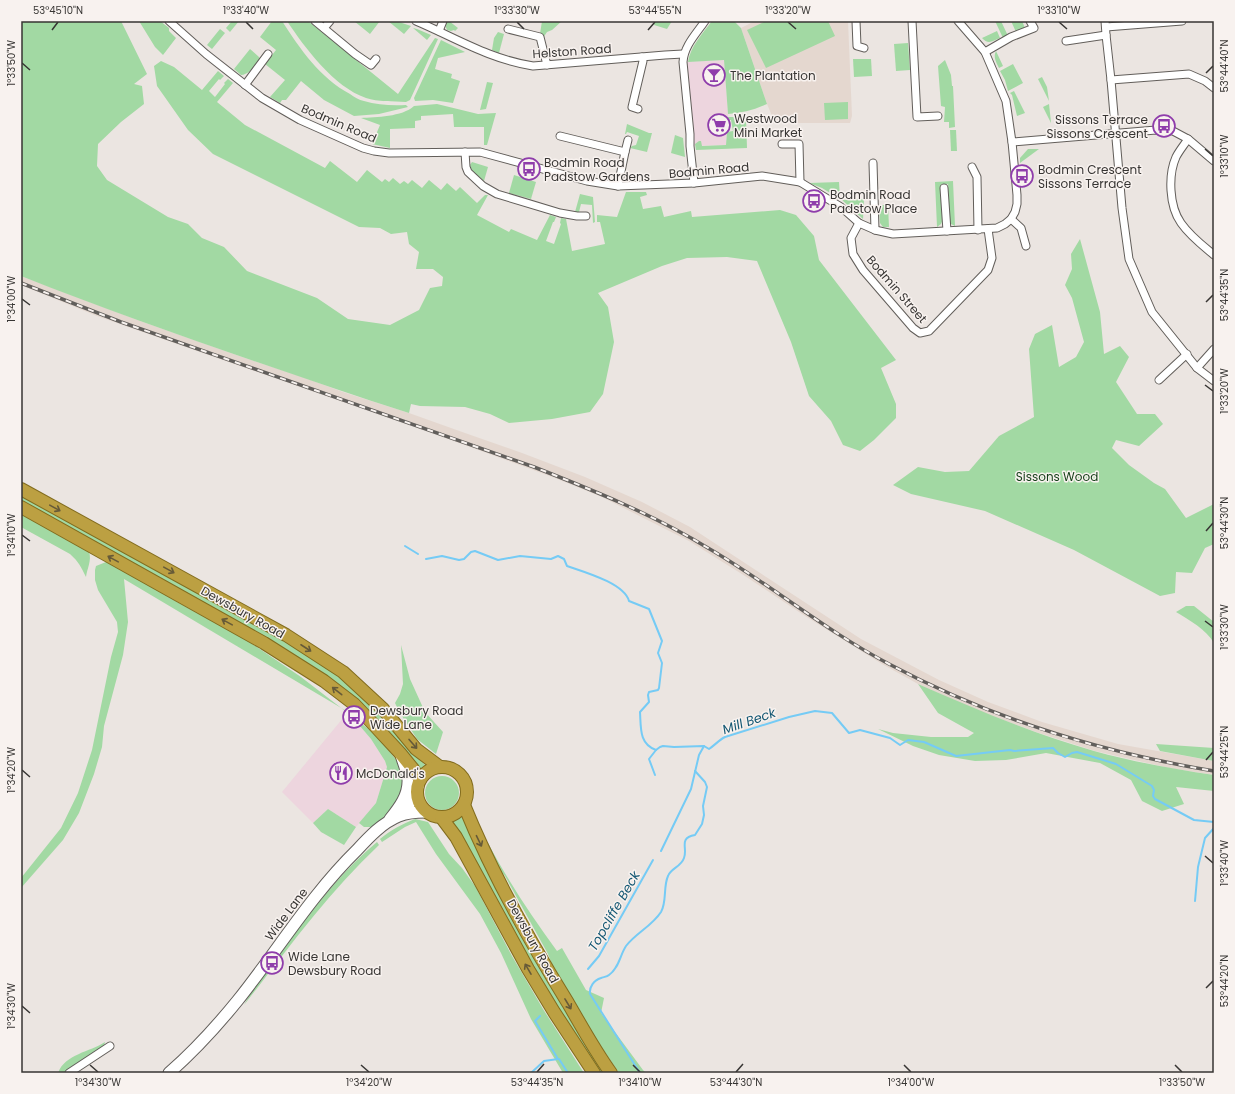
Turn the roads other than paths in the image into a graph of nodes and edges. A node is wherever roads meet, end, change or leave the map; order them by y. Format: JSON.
{"nodes":[{"id":1,"x":315,"y":21,"type":"edge"},
{"id":2,"x":330,"y":21,"type":"edge"},
{"id":3,"x":416,"y":21,"type":"edge"},
{"id":4,"x":443,"y":21,"type":"edge"},
{"id":5,"x":705,"y":21,"type":"edge"},
{"id":6,"x":856,"y":21,"type":"edge"},
{"id":7,"x":912,"y":21,"type":"edge"},
{"id":8,"x":958,"y":21,"type":"edge"},
{"id":9,"x":1182,"y":21,"type":"edge"},
{"id":10,"x":171,"y":22,"type":"edge"},
{"id":11,"x":1106,"y":24,"type":"edge"},
{"id":12,"x":324,"y":28,"type":"junction"},
{"id":13,"x":508,"y":28,"type":"dead end"},
{"id":14,"x":1033,"y":28,"type":"edge"},
{"id":15,"x":439,"y":31,"type":"junction"},
{"id":16,"x":1106,"y":35,"type":"junction"},
{"id":17,"x":1066,"y":41,"type":"dead end"},
{"id":18,"x":864,"y":48,"type":"dead end"},
{"id":19,"x":985,"y":52,"type":"junction"},
{"id":20,"x":268,"y":54,"type":"dead end"},
{"id":21,"x":684,"y":54,"type":"junction"},
{"id":22,"x":642,"y":56,"type":"junction"},
{"id":23,"x":376,"y":59,"type":"dead end"},
{"id":24,"x":547,"y":65,"type":"junction"},
{"id":25,"x":1111,"y":80,"type":"junction"},
{"id":26,"x":245,"y":85,"type":"junction"},
{"id":27,"x":1214,"y":88,"type":"edge"},
{"id":28,"x":638,"y":109,"type":"dead end"},
{"id":29,"x":938,"y":116,"type":"dead end"},
{"id":30,"x":1116,"y":133,"type":"junction"},
{"id":31,"x":560,"y":136,"type":"dead end"},
{"id":32,"x":1188,"y":139,"type":"junction"},
{"id":33,"x":628,"y":140,"type":"dead end"},
{"id":34,"x":1012,"y":142,"type":"junction"},
{"id":35,"x":782,"y":144,"type":"dead end"},
{"id":36,"x":465,"y":152,"type":"junction"},
{"id":37,"x":625,"y":152,"type":"junction"},
{"id":38,"x":1214,"y":161,"type":"edge"},
{"id":39,"x":873,"y":163,"type":"dead end"},
{"id":40,"x":972,"y":167,"type":"dead end"},
{"id":41,"x":800,"y":182,"type":"junction"},
{"id":42,"x":694,"y":183,"type":"junction"},
{"id":43,"x":618,"y":186,"type":"junction"},
{"id":44,"x":944,"y":188,"type":"dead end"},
{"id":45,"x":586,"y":216,"type":"dead end"},
{"id":46,"x":1011,"y":219,"type":"junction"},
{"id":47,"x":859,"y":223,"type":"junction"},
{"id":48,"x":988,"y":229,"type":"junction"},
{"id":49,"x":875,"y":230,"type":"junction"},
{"id":50,"x":978,"y":230,"type":"junction"},
{"id":51,"x":947,"y":231,"type":"junction"},
{"id":52,"x":1026,"y":246,"type":"dead end"},
{"id":53,"x":1214,"y":255,"type":"edge"},
{"id":54,"x":1214,"y":348,"type":"edge"},
{"id":55,"x":1186,"y":354,"type":"junction"},
{"id":56,"x":1197,"y":368,"type":"junction"},
{"id":57,"x":1159,"y":380,"type":"dead end"},
{"id":58,"x":1214,"y":381,"type":"edge"},
{"id":59,"x":21,"y":489,"type":"edge"},
{"id":60,"x":21,"y":507,"type":"edge"},
{"id":61,"x":400,"y":753,"type":"junction"},
{"id":62,"x":440,"y":768,"type":"junction"},
{"id":63,"x":419,"y":784,"type":"junction"},
{"id":64,"x":464,"y":805,"type":"junction"},
{"id":65,"x":426,"y":812,"type":"junction"},
{"id":66,"x":400,"y":815,"type":"junction"},
{"id":67,"x":441,"y":818,"type":"junction"},
{"id":68,"x":388,"y":821,"type":"junction"},
{"id":69,"x":110,"y":1046,"type":"dead end"},
{"id":70,"x":69,"y":1073,"type":"edge"},
{"id":71,"x":169,"y":1073,"type":"edge"},
{"id":72,"x":594,"y":1073,"type":"edge"},
{"id":73,"x":611,"y":1073,"type":"edge"}],
"edges":[{"from":1,"to":12,"type":"street"},
{"from":2,"to":12,"type":"street"},
{"from":3,"to":15,"type":"street","name":"Helston Road"},
{"from":4,"to":15,"type":"street"},
{"from":5,"to":21,"type":"street"},
{"from":6,"to":18,"type":"street"},
{"from":7,"to":29,"type":"street"},
{"from":8,"to":19,"type":"street"},
{"from":9,"to":11,"type":"street"},
{"from":10,"to":26,"type":"street","name":"Bodmin Road"},
{"from":11,"to":16,"type":"street"},
{"from":12,"to":23,"type":"street"},
{"from":13,"to":24,"type":"street"},
{"from":14,"to":19,"type":"street"},
{"from":15,"to":24,"type":"street","name":"Helston Road"},
{"from":16,"to":17,"type":"street"},
{"from":16,"to":25,"type":"street"},
{"from":19,"to":34,"type":"street"},
{"from":20,"to":26,"type":"street"},
{"from":21,"to":22,"type":"street","name":"Helston Road"},
{"from":21,"to":42,"type":"street"},
{"from":22,"to":24,"type":"street","name":"Helston Road"},
{"from":22,"to":28,"type":"street"},
{"from":25,"to":27,"type":"street"},
{"from":25,"to":30,"type":"street"},
{"from":26,"to":36,"type":"street","name":"Bodmin Road"},
{"from":30,"to":32,"type":"street"},
{"from":30,"to":34,"type":"street"},
{"from":30,"to":55,"type":"street"},
{"from":31,"to":37,"type":"street"},
{"from":32,"to":38,"type":"street"},
{"from":32,"to":53,"type":"street"},
{"from":33,"to":37,"type":"street"},
{"from":34,"to":46,"type":"street"},
{"from":35,"to":41,"type":"street"},
{"from":36,"to":43,"type":"street","name":"Bodmin Road"},
{"from":36,"to":45,"type":"street"},
{"from":37,"to":43,"type":"street"},
{"from":39,"to":49,"type":"street"},
{"from":40,"to":50,"type":"street"},
{"from":41,"to":42,"type":"street","name":"Bodmin Road"},
{"from":41,"to":47,"type":"street","name":"Bodmin Road"},
{"from":42,"to":43,"type":"street","name":"Bodmin Road"},
{"from":44,"to":51,"type":"street"},
{"from":46,"to":48,"type":"street","name":"Bodmin Road"},
{"from":46,"to":52,"type":"street"},
{"from":47,"to":48,"type":"street","name":"Bodmin Street"},
{"from":47,"to":49,"type":"street","name":"Bodmin Road"},
{"from":48,"to":50,"type":"street","name":"Bodmin Road"},
{"from":49,"to":51,"type":"street","name":"Bodmin Road"},
{"from":50,"to":51,"type":"street","name":"Bodmin Road"},
{"from":54,"to":56,"type":"street"},
{"from":55,"to":56,"type":"street"},
{"from":55,"to":57,"type":"street"},
{"from":56,"to":58,"type":"street"},
{"from":59,"to":62,"type":"highway","name":"Dewsbury Road","one_way":true},
{"from":61,"to":60,"type":"highway","name":"Dewsbury Road","one_way":true},
{"from":61,"to":63,"type":"highway","name":"Dewsbury Road"},
{"from":61,"to":68,"type":"main road"},
{"from":62,"to":63,"type":"highway"},
{"from":62,"to":64,"type":"highway","name":"Dewsbury Road"},
{"from":63,"to":65,"type":"highway","name":"Dewsbury Road"},
{"from":63,"to":66,"type":"main road","name":"Wide Lane"},
{"from":64,"to":67,"type":"highway"},
{"from":64,"to":73,"type":"highway","name":"Dewsbury Road","one_way":true},
{"from":65,"to":66,"type":"main road","name":"Wide Lane"},
{"from":65,"to":67,"type":"highway","name":"Dewsbury Road"},
{"from":66,"to":68,"type":"main road","name":"Wide Lane"},
{"from":72,"to":67,"type":"highway","name":"Dewsbury Road","one_way":true},
{"from":68,"to":71,"type":"main road","name":"Wide Lane"},
{"from":69,"to":70,"type":"street"}]}
